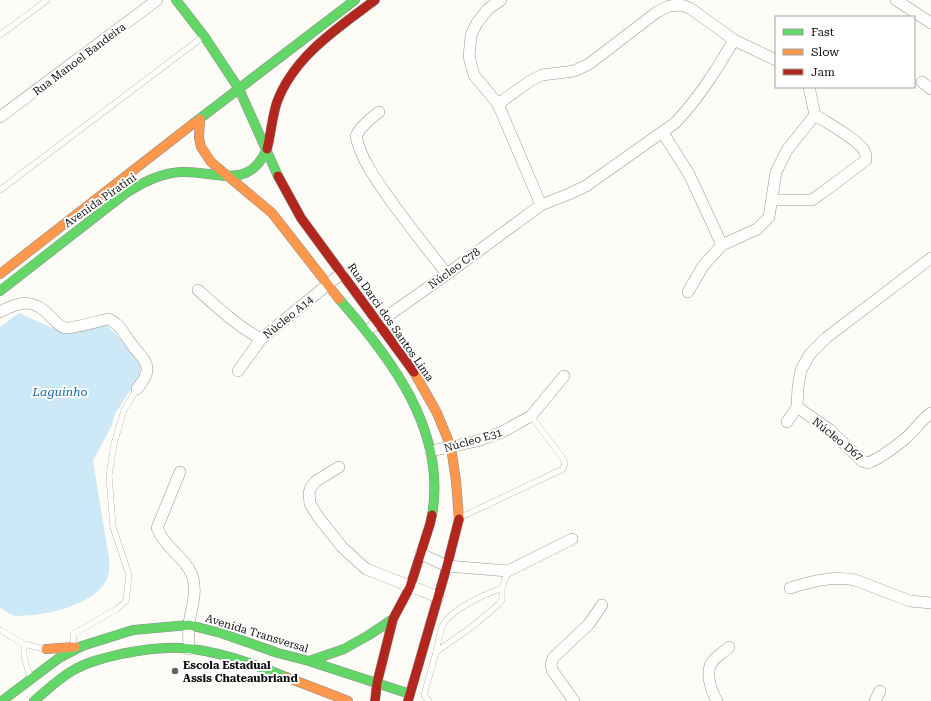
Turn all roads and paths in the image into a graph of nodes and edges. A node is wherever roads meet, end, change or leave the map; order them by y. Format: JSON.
{"nodes":[{"id":1,"x":47,"y":0,"type":"edge"},
{"id":2,"x":157,"y":0,"type":"edge"},
{"id":3,"x":176,"y":0,"type":"edge"},
{"id":4,"x":355,"y":0,"type":"edge"},
{"id":5,"x":375,"y":0,"type":"edge"},
{"id":6,"x":501,"y":0,"type":"edge"},
{"id":7,"x":896,"y":0,"type":"edge"},
{"id":8,"x":931,"y":23,"type":"edge"},
{"id":9,"x":0,"y":35,"type":"edge"},
{"id":10,"x":204,"y":36,"type":"junction"},
{"id":11,"x":734,"y":40,"type":"junction"},
{"id":12,"x":775,"y":60,"type":"edge"},
{"id":13,"x":809,"y":88,"type":"edge"},
{"id":14,"x":239,"y":89,"type":"junction"},
{"id":15,"x":498,"y":104,"type":"junction"},
{"id":16,"x":379,"y":112,"type":"dead end"},
{"id":17,"x":815,"y":115,"type":"junction"},
{"id":18,"x":0,"y":117,"type":"edge"},
{"id":19,"x":200,"y":119,"type":"junction"},
{"id":20,"x":663,"y":133,"type":"junction"},
{"id":21,"x":267,"y":151,"type":"junction"},
{"id":22,"x":228,"y":177,"type":"junction"},
{"id":23,"x":0,"y":190,"type":"edge"},
{"id":24,"x":772,"y":200,"type":"junction"},
{"id":25,"x":542,"y":205,"type":"junction"},
{"id":26,"x":722,"y":245,"type":"junction"},
{"id":27,"x":931,"y":258,"type":"edge"},
{"id":28,"x":342,"y":273,"type":"junction"},
{"id":29,"x":0,"y":274,"type":"edge"},
{"id":30,"x":448,"y":274,"type":"junction"},
{"id":31,"x":327,"y":285,"type":"junction"},
{"id":32,"x":198,"y":290,"type":"dead end"},
{"id":33,"x":0,"y":291,"type":"edge"},
{"id":34,"x":688,"y":292,"type":"dead end"},
{"id":35,"x":0,"y":312,"type":"edge"},
{"id":36,"x":378,"y":322,"type":"junction"},
{"id":37,"x":367,"y":331,"type":"junction"},
{"id":38,"x":261,"y":339,"type":"junction"},
{"id":39,"x":238,"y":371,"type":"dead end"},
{"id":40,"x":564,"y":376,"type":"dead end"},
{"id":41,"x":137,"y":389,"type":"joint"},
{"id":42,"x":797,"y":407,"type":"junction"},
{"id":43,"x":931,"y":413,"type":"edge"},
{"id":44,"x":531,"y":416,"type":"junction"},
{"id":45,"x":787,"y":422,"type":"dead end"},
{"id":46,"x":451,"y":447,"type":"junction"},
{"id":47,"x":431,"y":451,"type":"junction"},
{"id":48,"x":339,"y":468,"type":"dead end"},
{"id":49,"x":180,"y":472,"type":"dead end"},
{"id":50,"x":459,"y":518,"type":"junction"},
{"id":51,"x":572,"y":540,"type":"dead end"},
{"id":52,"x":421,"y":554,"type":"junction"},
{"id":53,"x":447,"y":566,"type":"junction"},
{"id":54,"x":508,"y":571,"type":"junction"},
{"id":55,"x":410,"y":587,"type":"junction"},
{"id":56,"x":502,"y":588,"type":"junction"},
{"id":57,"x":790,"y":588,"type":"dead end"},
{"id":58,"x":438,"y":597,"type":"junction"},
{"id":59,"x":931,"y":603,"type":"edge"},
{"id":60,"x":602,"y":605,"type":"dead end"},
{"id":61,"x":393,"y":619,"type":"junction"},
{"id":62,"x":189,"y":625,"type":"junction"},
{"id":63,"x":0,"y":630,"type":"edge"},
{"id":64,"x":24,"y":644,"type":"junction"},
{"id":65,"x":78,"y":647,"type":"junction"},
{"id":66,"x":729,"y":647,"type":"dead end"},
{"id":67,"x":46,"y":649,"type":"junction"},
{"id":68,"x":190,"y":649,"type":"junction"},
{"id":69,"x":241,"y":650,"type":"junction"},
{"id":70,"x":436,"y":652,"type":"junction"},
{"id":71,"x":59,"y":658,"type":"junction"},
{"id":72,"x":309,"y":661,"type":"junction"},
{"id":73,"x":67,"y":674,"type":"junction"},
{"id":74,"x":31,"y":679,"type":"junction"},
{"id":75,"x":377,"y":683,"type":"junction"},
{"id":76,"x":312,"y":687,"type":"junction"},
{"id":77,"x":45,"y":693,"type":"junction"},
{"id":78,"x":409,"y":697,"type":"edge"},
{"id":79,"x":424,"y":698,"type":"edge"},
{"id":80,"x":2,"y":701,"type":"edge"},
{"id":81,"x":34,"y":701,"type":"edge"},
{"id":82,"x":324,"y":701,"type":"edge"},
{"id":83,"x":348,"y":701,"type":"edge"},
{"id":84,"x":375,"y":701,"type":"edge"},
{"id":85,"x":429,"y":701,"type":"edge"},
{"id":86,"x":574,"y":701,"type":"edge"},
{"id":87,"x":717,"y":701,"type":"edge"}],
"edges":[{"from":1,"to":9,"type":"lane"},
{"from":2,"to":18,"type":"street","name":"Rua Manoel Bandeira"},
{"from":3,"to":10,"type":"street","name":"Rua Darci dos Santos Lima"},
{"from":4,"to":14,"type":"street","name":"Avenida Piratini"},
{"from":5,"to":21,"type":"street","name":"Avenida Piratini"},
{"from":6,"to":15,"type":"street"},
{"from":7,"to":8,"type":"street"},
{"from":10,"to":14,"type":"street","name":"Rua Darci dos Santos Lima"},
{"from":10,"to":23,"type":"lane"},
{"from":11,"to":12,"type":"street"},
{"from":11,"to":15,"type":"street"},
{"from":11,"to":20,"type":"street","name":"Núcleo C78"},
{"from":13,"to":17,"type":"street"},
{"from":14,"to":19,"type":"street","name":"Avenida Piratini"},
{"from":14,"to":21,"type":"street","name":"Rua Darci dos Santos Lima"},
{"from":15,"to":25,"type":"street"},
{"from":16,"to":30,"type":"street"},
{"from":17,"to":24,"type":"street"},
{"from":17,"to":24,"type":"street"},
{"from":19,"to":22,"type":"street"},
{"from":19,"to":29,"type":"street","name":"Avenida Piratini"},
{"from":20,"to":25,"type":"street","name":"Núcleo C78"},
{"from":20,"to":26,"type":"street"},
{"from":21,"to":22,"type":"street","name":"Avenida Piratini"},
{"from":21,"to":28,"type":"street","name":"Rua Darci dos Santos Lima"},
{"from":22,"to":31,"type":"street"},
{"from":22,"to":33,"type":"street","name":"Avenida Piratini"},
{"from":24,"to":26,"type":"street"},
{"from":25,"to":30,"type":"street","name":"Núcleo C78"},
{"from":26,"to":34,"type":"street"},
{"from":27,"to":42,"type":"street"},
{"from":28,"to":31,"type":"street","name":"Núcleo A14"},
{"from":28,"to":36,"type":"street","name":"Rua Darci dos Santos Lima"},
{"from":30,"to":36,"type":"street","name":"Núcleo C78"},
{"from":31,"to":37,"type":"street"},
{"from":31,"to":38,"type":"street","name":"Núcleo A14"},
{"from":32,"to":38,"type":"street"},
{"from":35,"to":41,"type":"street"},
{"from":36,"to":37,"type":"street","name":"Núcleo C78"},
{"from":36,"to":46,"type":"street","name":"Rua Darci dos Santos Lima"},
{"from":37,"to":47,"type":"street"},
{"from":38,"to":39,"type":"street","name":"Núcleo A14"},
{"from":40,"to":44,"type":"street","name":"Núcleo E31"},
{"from":41,"to":65,"type":"lane"},
{"from":42,"to":43,"type":"street","name":"Núcleo D67"},
{"from":42,"to":45,"type":"street"},
{"from":44,"to":46,"type":"street","name":"Núcleo E31"},
{"from":44,"to":50,"type":"lane"},
{"from":46,"to":47,"type":"street","name":"Núcleo E31"},
{"from":46,"to":50,"type":"street","name":"Rua Darci dos Santos Lima"},
{"from":47,"to":52,"type":"street"},
{"from":48,"to":55,"type":"street"},
{"from":49,"to":62,"type":"street"},
{"from":50,"to":53,"type":"street","name":"Rua Darci dos Santos Lima"},
{"from":51,"to":54,"type":"street"},
{"from":52,"to":53,"type":"street"},
{"from":52,"to":55,"type":"street"},
{"from":53,"to":54,"type":"street"},
{"from":53,"to":58,"type":"street","name":"Rua Darci dos Santos Lima"},
{"from":54,"to":56,"type":"lane"},
{"from":55,"to":58,"type":"street"},
{"from":55,"to":61,"type":"street"},
{"from":56,"to":70,"type":"lane"},
{"from":56,"to":70,"type":"lane"},
{"from":57,"to":59,"type":"street"},
{"from":58,"to":78,"type":"street","name":"Rua Darci dos Santos Lima"},
{"from":60,"to":86,"type":"street"},
{"from":61,"to":72,"type":"street"},
{"from":61,"to":75,"type":"street"},
{"from":62,"to":65,"type":"street","name":"Avenida Transversal"},
{"from":62,"to":68,"type":"street"},
{"from":62,"to":69,"type":"street","name":"Avenida Transversal"},
{"from":63,"to":64,"type":"lane"},
{"from":64,"to":67,"type":"lane"},
{"from":64,"to":74,"type":"lane"},
{"from":65,"to":67,"type":"street"},
{"from":65,"to":71,"type":"street","name":"Avenida Transversal"},
{"from":66,"to":87,"type":"street"},
{"from":67,"to":71,"type":"lane"},
{"from":68,"to":69,"type":"street","name":"Avenida Transversal"},
{"from":68,"to":73,"type":"street","name":"Avenida Transversal"},
{"from":69,"to":72,"type":"street","name":"Avenida Transversal"},
{"from":69,"to":76,"type":"street","name":"Avenida Transversal"},
{"from":70,"to":79,"type":"lane"},
{"from":71,"to":73,"type":"street"},
{"from":71,"to":74,"type":"street","name":"Avenida Transversal"},
{"from":72,"to":75,"type":"street","name":"Avenida Transversal"},
{"from":73,"to":77,"type":"street","name":"Avenida Transversal"},
{"from":74,"to":77,"type":"street"},
{"from":74,"to":80,"type":"street","name":"Avenida Transversal"},
{"from":75,"to":78,"type":"street","name":"Avenida Transversal"},
{"from":75,"to":84,"type":"street"},
{"from":76,"to":82,"type":"street"},
{"from":76,"to":83,"type":"street","name":"Avenida Transversal"},
{"from":77,"to":81,"type":"street","name":"Avenida Transversal"},
{"from":79,"to":85,"type":"lane"}]}
